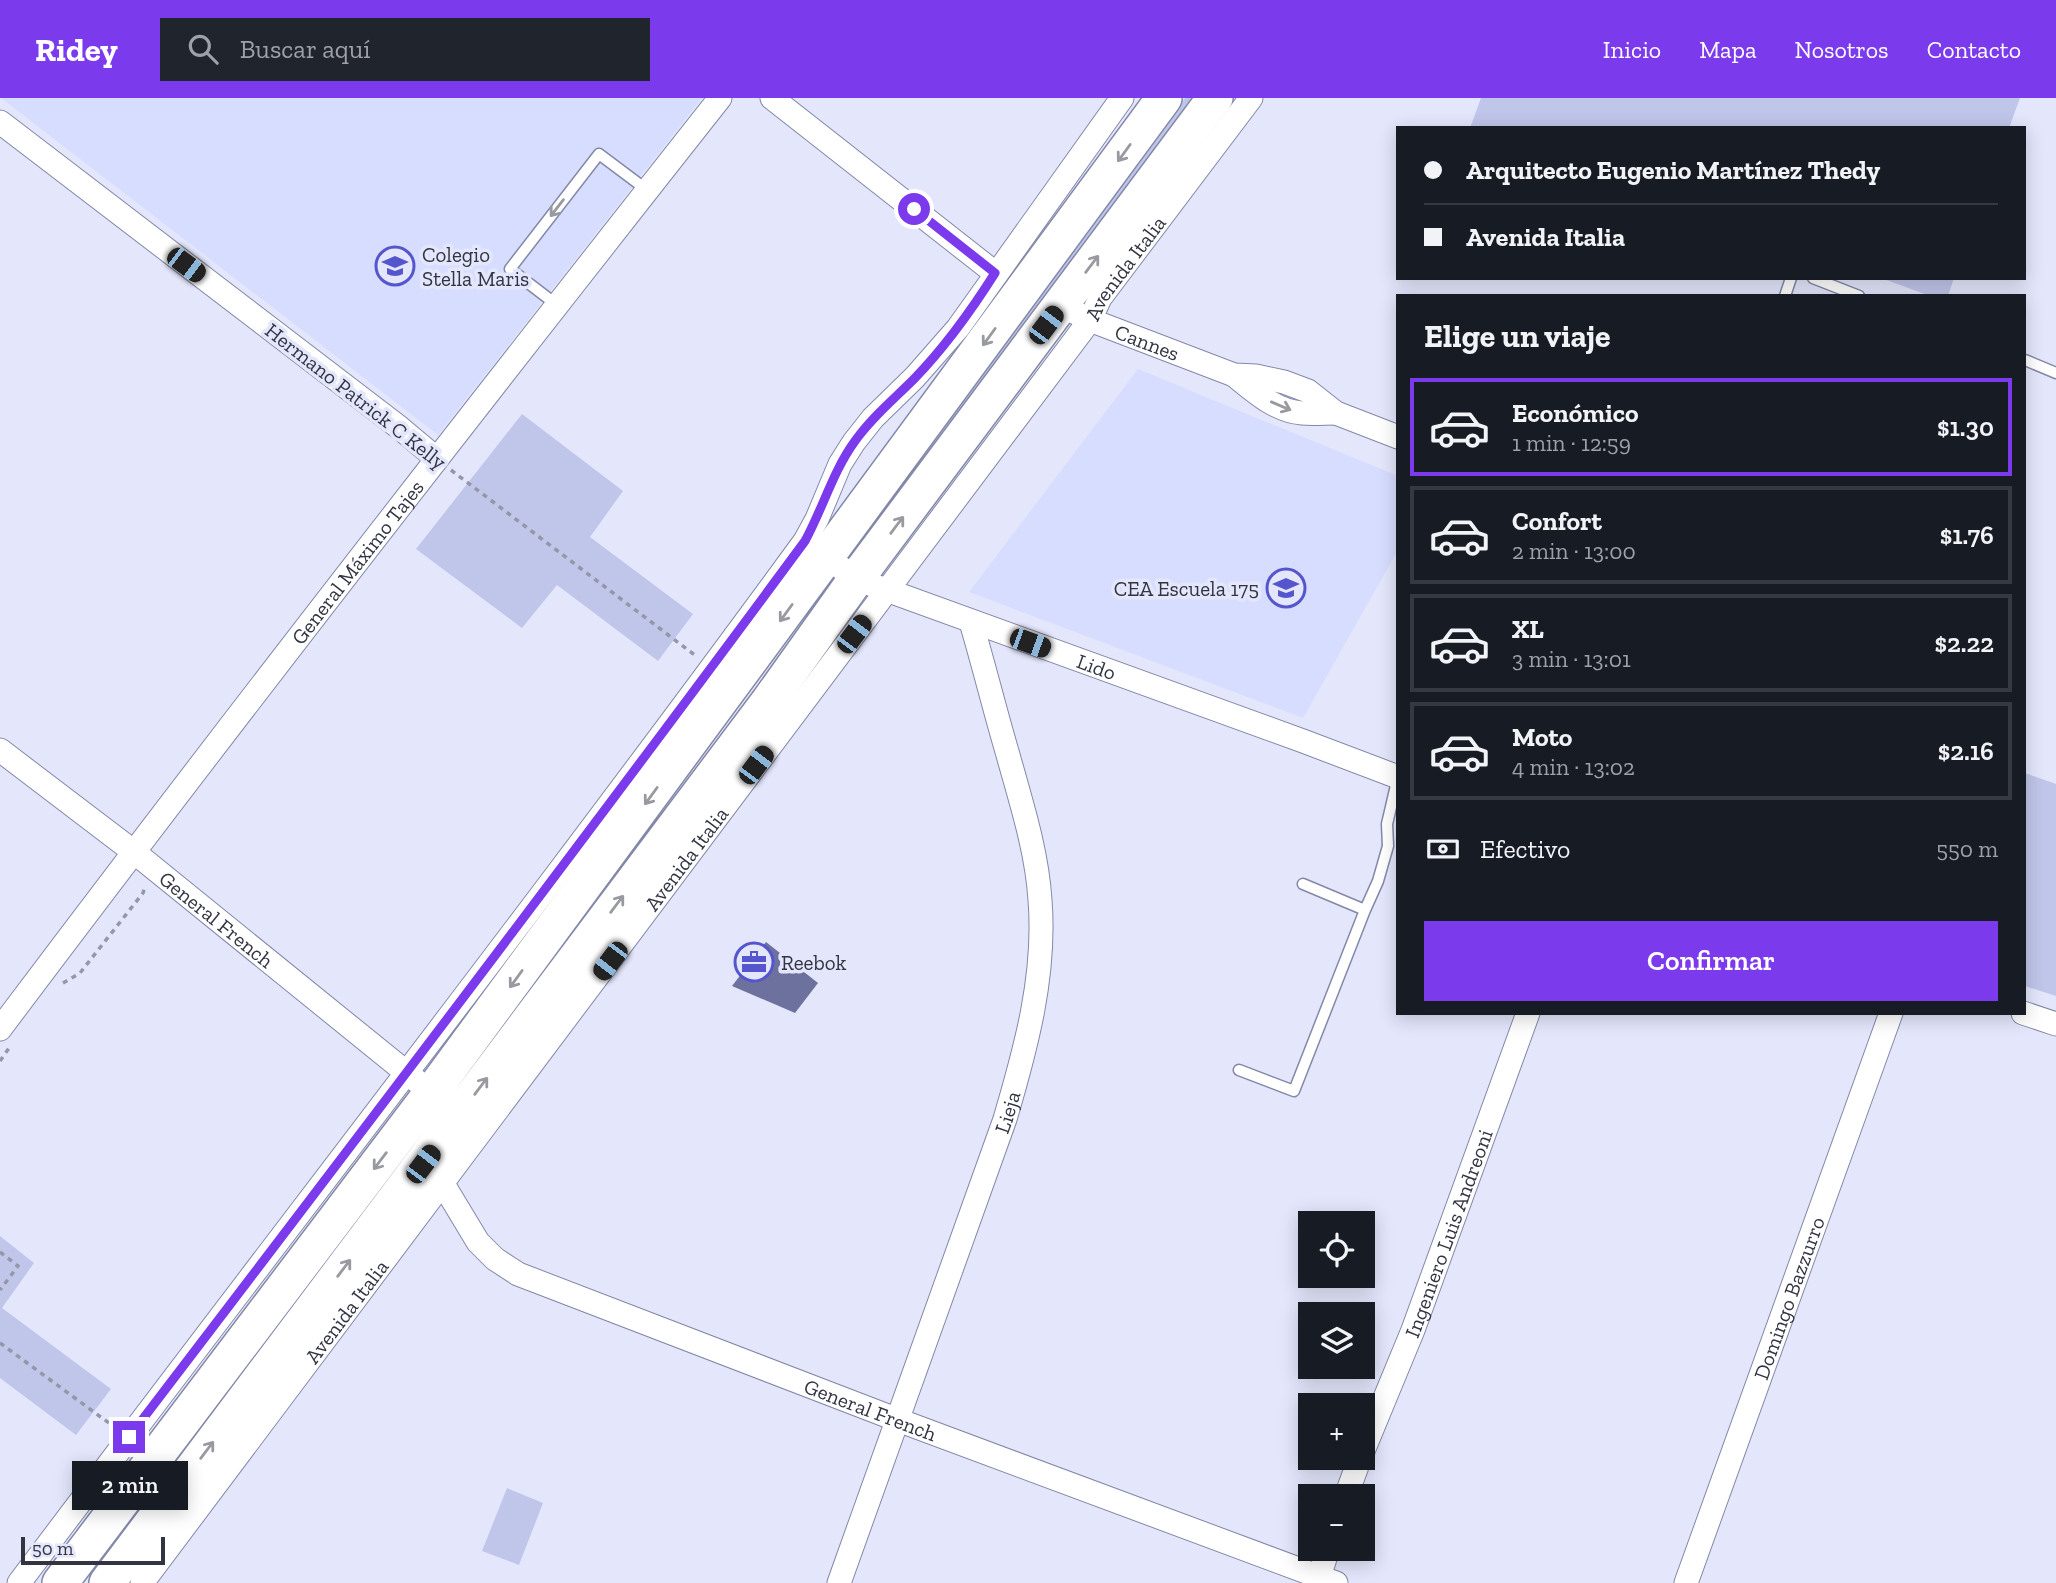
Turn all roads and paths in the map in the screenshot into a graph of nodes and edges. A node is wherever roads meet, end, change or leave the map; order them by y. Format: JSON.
{"nodes":[{"id":1,"x":720,"y":98,"type":"edge"},
{"id":2,"x":772,"y":98,"type":"edge"},
{"id":3,"x":1122,"y":98,"type":"edge"},
{"id":4,"x":1164,"y":98,"type":"edge"},
{"id":5,"x":1215,"y":98,"type":"edge"},
{"id":6,"x":1251,"y":98,"type":"edge"},
{"id":7,"x":0,"y":122,"type":"edge"},
{"id":8,"x":647,"y":190,"type":"junction"},
{"id":9,"x":995,"y":273,"type":"junction"},
{"id":10,"x":1818,"y":280,"type":"edge"},
{"id":11,"x":1853,"y":294,"type":"edge"},
{"id":12,"x":557,"y":305,"type":"junction"},
{"id":13,"x":1076,"y":312,"type":"junction"},
{"id":14,"x":2026,"y":360,"type":"edge"},
{"id":15,"x":2056,"y":373,"type":"edge"},
{"id":16,"x":1396,"y":436,"type":"edge"},
{"id":17,"x":437,"y":459,"type":"junction"},
{"id":18,"x":816,"y":549,"type":"junction"},
{"id":19,"x":871,"y":585,"type":"junction"},
{"id":20,"x":971,"y":622,"type":"junction"},
{"id":21,"x":712,"y":668,"type":"junction"},
{"id":22,"x":0,"y":750,"type":"edge"},
{"id":23,"x":1396,"y":776,"type":"edge"},
{"id":24,"x":1396,"y":786,"type":"edge"},
{"id":25,"x":134,"y":852,"type":"junction"},
{"id":26,"x":146,"y":881,"type":"dead end"},
{"id":27,"x":1303,"y":884,"type":"dead end"},
{"id":28,"x":1365,"y":910,"type":"junction"},
{"id":29,"x":58,"y":985,"type":"dead end"},
{"id":30,"x":2026,"y":1014,"type":"edge"},
{"id":31,"x":1527,"y":1015,"type":"edge"},
{"id":32,"x":1890,"y":1015,"type":"edge"},
{"id":33,"x":2056,"y":1024,"type":"edge"},
{"id":34,"x":8,"y":1034,"type":"edge"},
{"id":35,"x":0,"y":1060,"type":"edge"},
{"id":36,"x":1239,"y":1070,"type":"dead end"},
{"id":37,"x":420,"y":1082,"type":"junction"},
{"id":38,"x":443,"y":1184,"type":"junction"},
{"id":39,"x":0,"y":1252,"type":"edge"},
{"id":40,"x":0,"y":1290,"type":"edge"},
{"id":41,"x":0,"y":1343,"type":"edge"},
{"id":42,"x":898,"y":1420,"type":"junction"},
{"id":43,"x":1375,"y":1422,"type":"edge"},
{"id":44,"x":129,"y":1437,"type":"junction"},
{"id":45,"x":1328,"y":1561,"type":"edge"},
{"id":46,"x":1327,"y":1580,"type":"edge"},
{"id":47,"x":19,"y":1583,"type":"edge"},
{"id":48,"x":61,"y":1583,"type":"edge"},
{"id":49,"x":107,"y":1583,"type":"edge"},
{"id":50,"x":142,"y":1583,"type":"edge"},
{"id":51,"x":839,"y":1583,"type":"edge"},
{"id":52,"x":1686,"y":1583,"type":"edge"}],
"edges":[{"from":1,"to":8,"type":"street","name":"General Máximo Tajes"},
{"from":2,"to":9,"type":"street"},
{"from":3,"to":9,"type":"street"},
{"from":4,"to":18,"type":"main road","one_way":true},
{"from":13,"to":5,"type":"main road","name":"Avenida Italia","one_way":true},
{"from":6,"to":13,"type":"street","name":"Avenida Italia"},
{"from":7,"to":17,"type":"street","name":"Hermano Patrick C Kelly"},
{"from":8,"to":12,"type":"street","name":"General Máximo Tajes"},
{"from":8,"to":12,"type":"lane","one_way":true},
{"from":9,"to":18,"type":"street"},
{"from":10,"to":11,"type":"lane"},
{"from":12,"to":17,"type":"street","name":"General Máximo Tajes"},
{"from":13,"to":16,"type":"street","name":"Cannes"},
{"from":13,"to":19,"type":"main road","name":"Avenida Italia"},
{"from":14,"to":15,"type":"lane"},
{"from":17,"to":21,"type":"path","name":"Hermano Patrick C Kelly"},
{"from":17,"to":25,"type":"street","name":"General Máximo Tajes"},
{"from":18,"to":19,"type":"street","name":"Lido"},
{"from":18,"to":21,"type":"street"},
{"from":18,"to":37,"type":"main road","one_way":true},
{"from":19,"to":20,"type":"street","name":"Lido"},
{"from":19,"to":38,"type":"street","name":"Avenida Italia"},
{"from":49,"to":19,"type":"main road","name":"Avenida Italia","one_way":true},
{"from":20,"to":23,"type":"street","name":"Lido"},
{"from":20,"to":42,"type":"street","name":"Lieja"},
{"from":21,"to":37,"type":"street"},
{"from":22,"to":25,"type":"street","name":"General French"},
{"from":24,"to":28,"type":"lane"},
{"from":25,"to":34,"type":"street","name":"General Máximo Tajes"},
{"from":25,"to":37,"type":"street","name":"General French"},
{"from":26,"to":29,"type":"path"},
{"from":27,"to":28,"type":"lane"},
{"from":28,"to":36,"type":"lane"},
{"from":30,"to":33,"type":"street"},
{"from":31,"to":43,"type":"street","name":"Ingeniero Luis Andreoni"},
{"from":32,"to":52,"type":"street","name":"Domingo Bazzurro"},
{"from":34,"to":35,"type":"path"},
{"from":37,"to":44,"type":"street"},
{"from":37,"to":48,"type":"main road","one_way":true},
{"from":38,"to":42,"type":"street","name":"General French"},
{"from":38,"to":50,"type":"street","name":"Avenida Italia"},
{"from":39,"to":40,"type":"path"},
{"from":41,"to":44,"type":"path"},
{"from":42,"to":46,"type":"street","name":"General French"},
{"from":42,"to":51,"type":"street","name":"Lieja"},
{"from":44,"to":47,"type":"street"},
{"from":45,"to":46,"type":"street"}]}
